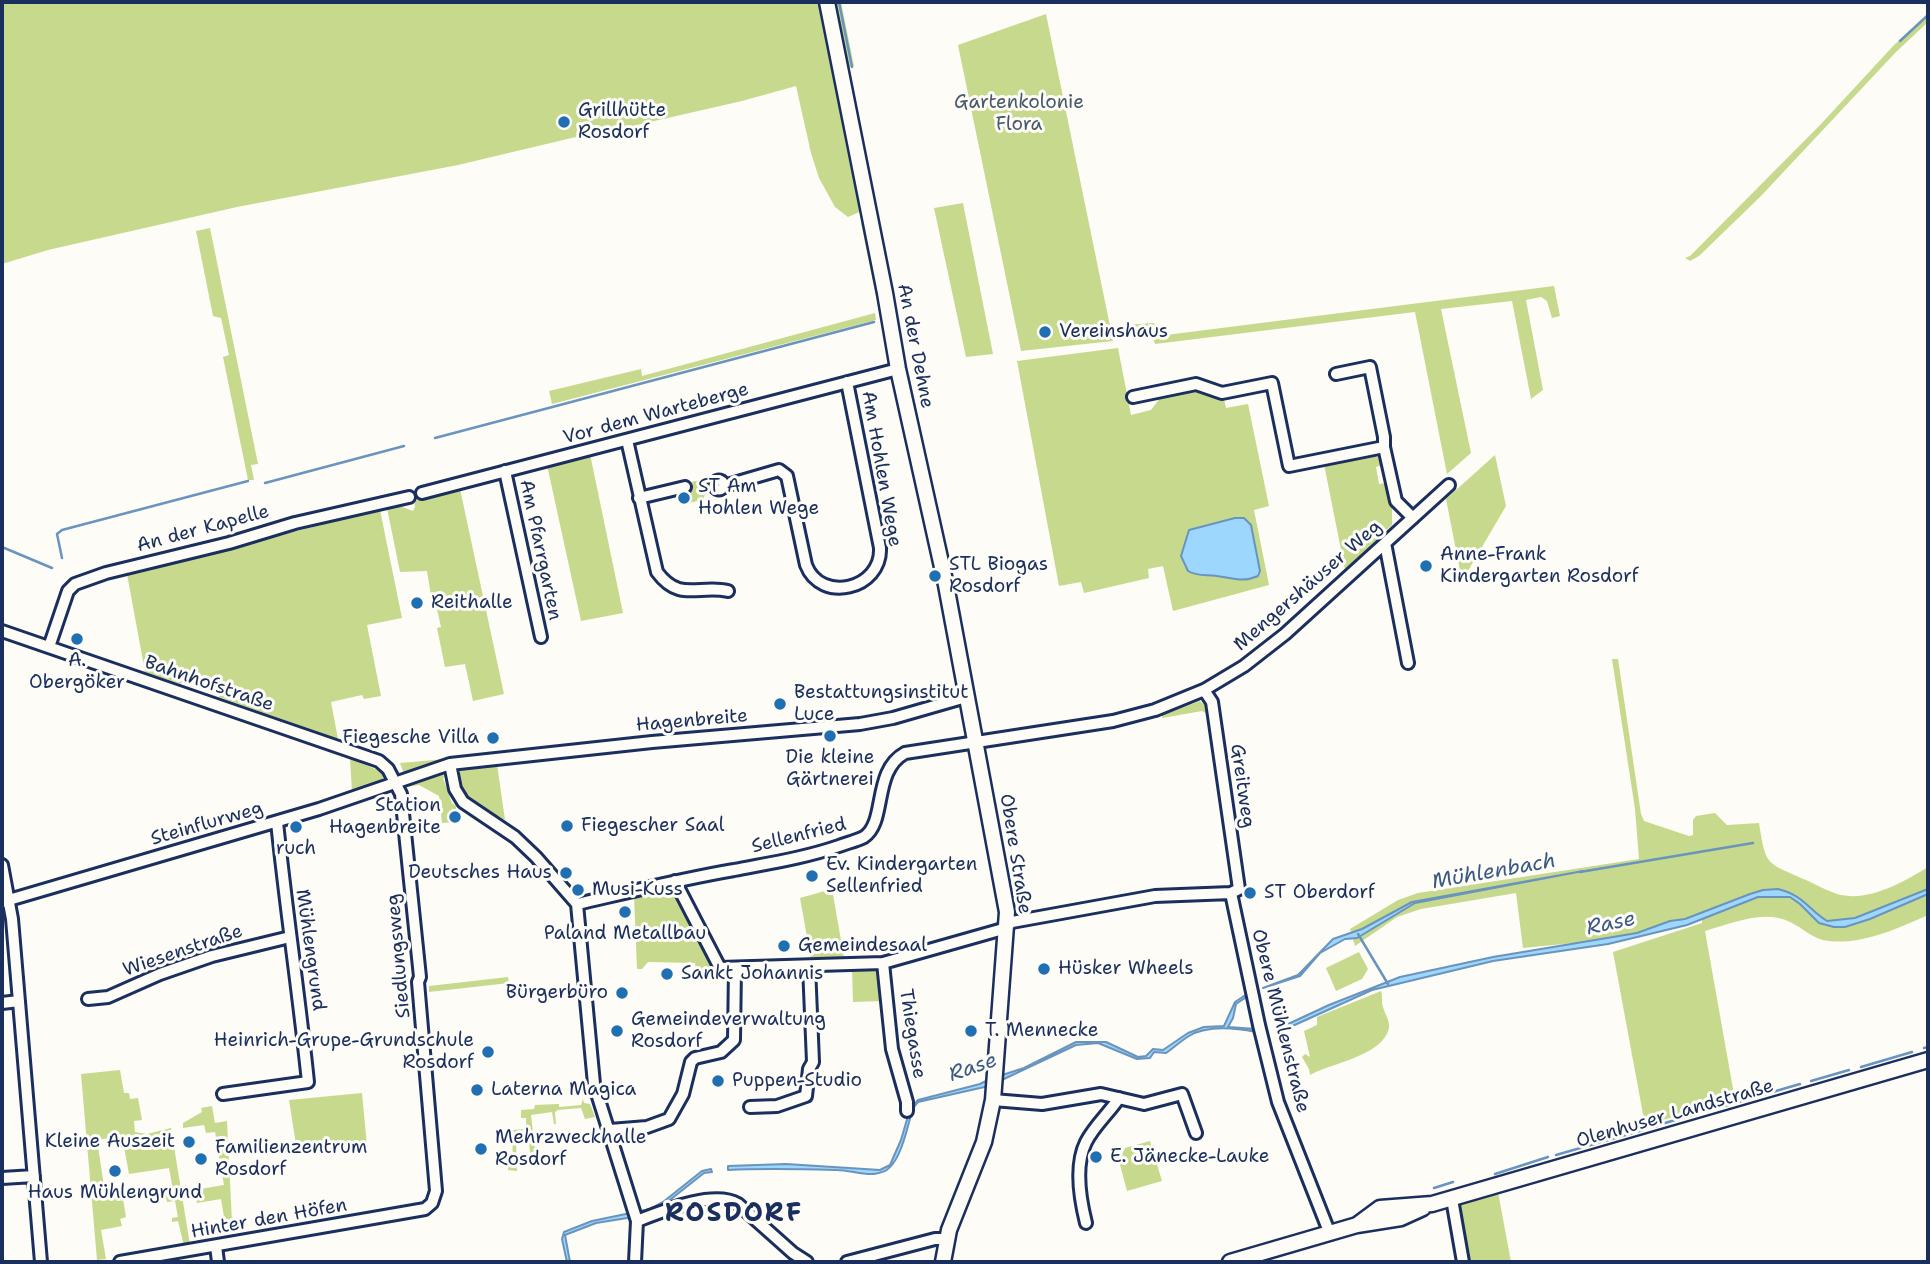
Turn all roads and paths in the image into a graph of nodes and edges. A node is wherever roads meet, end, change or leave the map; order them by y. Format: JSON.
{"nodes":[{"id":1,"x":827,"y":2,"type":"edge"},
{"id":2,"x":898,"y":369,"type":"junction"},
{"id":3,"x":1336,"y":374,"type":"dead end"},
{"id":4,"x":847,"y":382,"type":"junction"},
{"id":5,"x":1133,"y":397,"type":"dead end"},
{"id":6,"x":626,"y":440,"type":"junction"},
{"id":7,"x":1384,"y":447,"type":"junction"},
{"id":8,"x":505,"y":471,"type":"junction"},
{"id":9,"x":1449,"y":485,"type":"dead end"},
{"id":10,"x":724,"y":486,"type":"dead end"},
{"id":11,"x":685,"y":487,"type":"dead end"},
{"id":12,"x":422,"y":493,"type":"dead end"},
{"id":13,"x":409,"y":496,"type":"dead end"},
{"id":14,"x":639,"y":498,"type":"junction"},
{"id":15,"x":1413,"y":518,"type":"junction"},
{"id":16,"x":1385,"y":543,"type":"junction"},
{"id":17,"x":728,"y":591,"type":"dead end"},
{"id":18,"x":2,"y":631,"type":"edge"},
{"id":19,"x":541,"y":637,"type":"dead end"},
{"id":20,"x":49,"y":647,"type":"junction"},
{"id":21,"x":1408,"y":663,"type":"dead end"},
{"id":22,"x":1204,"y":690,"type":"junction"},
{"id":23,"x":966,"y":697,"type":"junction"},
{"id":24,"x":976,"y":743,"type":"junction"},
{"id":25,"x":450,"y":764,"type":"junction"},
{"id":26,"x":419,"y":773,"type":"joint"},
{"id":27,"x":395,"y":782,"type":"junction"},
{"id":28,"x":276,"y":822,"type":"junction"},
{"id":29,"x":2,"y":865,"type":"edge"},
{"id":30,"x":675,"y":881,"type":"junction"},
{"id":31,"x":1235,"y":891,"type":"junction"},
{"id":32,"x":5,"y":901,"type":"edge"},
{"id":33,"x":577,"y":904,"type":"junction"},
{"id":34,"x":1008,"y":926,"type":"junction"},
{"id":35,"x":290,"y":937,"type":"junction"},
{"id":36,"x":883,"y":964,"type":"junction"},
{"id":37,"x":809,"y":965,"type":"junction"},
{"id":38,"x":735,"y":968,"type":"junction"},
{"id":39,"x":88,"y":999,"type":"dead end"},
{"id":40,"x":19,"y":1001,"type":"junction"},
{"id":41,"x":2,"y":1003,"type":"edge"},
{"id":42,"x":1928,"y":1060,"type":"edge"},
{"id":43,"x":1195,"y":1091,"type":"dead end"},
{"id":44,"x":223,"y":1094,"type":"dead end"},
{"id":45,"x":1182,"y":1094,"type":"junction"},
{"id":46,"x":1119,"y":1098,"type":"junction"},
{"id":47,"x":993,"y":1100,"type":"junction"},
{"id":48,"x":750,"y":1107,"type":"dead end"},
{"id":49,"x":907,"y":1111,"type":"dead end"},
{"id":50,"x":610,"y":1130,"type":"junction"},
{"id":51,"x":1196,"y":1133,"type":"dead end"},
{"id":52,"x":34,"y":1176,"type":"junction"},
{"id":53,"x":2,"y":1178,"type":"edge"},
{"id":54,"x":1452,"y":1199,"type":"junction"},
{"id":55,"x":425,"y":1209,"type":"joint"},
{"id":56,"x":636,"y":1217,"type":"junction"},
{"id":57,"x":1086,"y":1223,"type":"dead end"},
{"id":58,"x":1330,"y":1234,"type":"junction"},
{"id":59,"x":946,"y":1239,"type":"junction"},
{"id":60,"x":216,"y":1246,"type":"junction"},
{"id":61,"x":41,"y":1262,"type":"edge"},
{"id":62,"x":120,"y":1262,"type":"edge"},
{"id":63,"x":218,"y":1262,"type":"edge"},
{"id":64,"x":635,"y":1262,"type":"edge"},
{"id":65,"x":807,"y":1262,"type":"edge"},
{"id":66,"x":847,"y":1262,"type":"edge"},
{"id":67,"x":943,"y":1262,"type":"edge"},
{"id":68,"x":1230,"y":1262,"type":"edge"},
{"id":69,"x":1464,"y":1262,"type":"edge"}],
"edges":[{"from":1,"to":2,"type":"street","name":"An der Dehne"},
{"from":2,"to":4,"type":"street","name":"Vor dem Warteberge"},
{"from":2,"to":23,"type":"street","name":"An der Dehne"},
{"from":3,"to":7,"type":"street"},
{"from":4,"to":6,"type":"street","name":"Vor dem Warteberge"},
{"from":4,"to":10,"type":"street","name":"Am Hohlen Wege"},
{"from":5,"to":7,"type":"street"},
{"from":6,"to":8,"type":"street","name":"Vor dem Warteberge"},
{"from":6,"to":14,"type":"street"},
{"from":7,"to":15,"type":"street"},
{"from":8,"to":12,"type":"street","name":"Vor dem Warteberge"},
{"from":8,"to":19,"type":"street","name":"Am Pfarrgarten"},
{"from":9,"to":15,"type":"street","name":"Mengershäuser Weg"},
{"from":11,"to":14,"type":"street"},
{"from":13,"to":20,"type":"street","name":"An der Kapelle"},
{"from":14,"to":17,"type":"street"},
{"from":15,"to":16,"type":"street","name":"Mengershäuser Weg"},
{"from":16,"to":21,"type":"street"},
{"from":16,"to":22,"type":"street","name":"Mengershäuser Weg"},
{"from":18,"to":20,"type":"street","name":"Bahnhofstraße"},
{"from":20,"to":27,"type":"street","name":"Bahnhofstraße"},
{"from":22,"to":24,"type":"street","name":"Mengershäuser Weg"},
{"from":22,"to":31,"type":"street","name":"Greitweg"},
{"from":23,"to":24,"type":"street","name":"Obere Straße"},
{"from":23,"to":25,"type":"street","name":"Hagenbreite"},
{"from":24,"to":30,"type":"street","name":"Sellenfried"},
{"from":24,"to":34,"type":"street","name":"Obere Straße"},
{"from":25,"to":26,"type":"street","name":"Hagenbreite"},
{"from":25,"to":33,"type":"street"},
{"from":26,"to":27,"type":"street","name":"Steinflurweg"},
{"from":27,"to":28,"type":"street","name":"Steinflurweg"},
{"from":27,"to":55,"type":"street","name":"Siedlungsweg"},
{"from":28,"to":32,"type":"street","name":"Steinflurweg"},
{"from":28,"to":35,"type":"street","name":"Mühlengrund"},
{"from":29,"to":32,"type":"street"},
{"from":30,"to":33,"type":"street","name":"Sellenfried"},
{"from":30,"to":38,"type":"street"},
{"from":31,"to":34,"type":"street"},
{"from":31,"to":58,"type":"street","name":"Obere Mühlenstraße"},
{"from":32,"to":40,"type":"street"},
{"from":33,"to":50,"type":"street"},
{"from":34,"to":36,"type":"street"},
{"from":34,"to":47,"type":"street","name":"Obere Straße"},
{"from":35,"to":39,"type":"street","name":"Wiesenstraße"},
{"from":35,"to":44,"type":"street","name":"Mühlengrund"},
{"from":36,"to":37,"type":"street"},
{"from":36,"to":49,"type":"street","name":"Thiegasse"},
{"from":37,"to":38,"type":"street"},
{"from":37,"to":48,"type":"street"},
{"from":38,"to":50,"type":"street"},
{"from":40,"to":41,"type":"street"},
{"from":40,"to":52,"type":"street"},
{"from":42,"to":54,"type":"street","name":"Olenhuser Landstraße"},
{"from":43,"to":45,"type":"street"},
{"from":45,"to":46,"type":"street"},
{"from":45,"to":51,"type":"street"},
{"from":46,"to":47,"type":"street"},
{"from":46,"to":57,"type":"street"},
{"from":47,"to":59,"type":"street","name":"Obere Straße"},
{"from":50,"to":56,"type":"street"},
{"from":52,"to":53,"type":"street"},
{"from":52,"to":61,"type":"street"},
{"from":54,"to":58,"type":"street","name":"Olenhuser Landstraße"},
{"from":54,"to":69,"type":"street"},
{"from":55,"to":60,"type":"street","name":"Hinter den Höfen"},
{"from":56,"to":64,"type":"street"},
{"from":56,"to":65,"type":"street"},
{"from":58,"to":68,"type":"street","name":"Olenhuser Landstraße"},
{"from":59,"to":66,"type":"street"},
{"from":59,"to":67,"type":"street","name":"Obere Straße"},
{"from":60,"to":62,"type":"street","name":"Hinter den Höfen"},
{"from":60,"to":63,"type":"street"}]}
